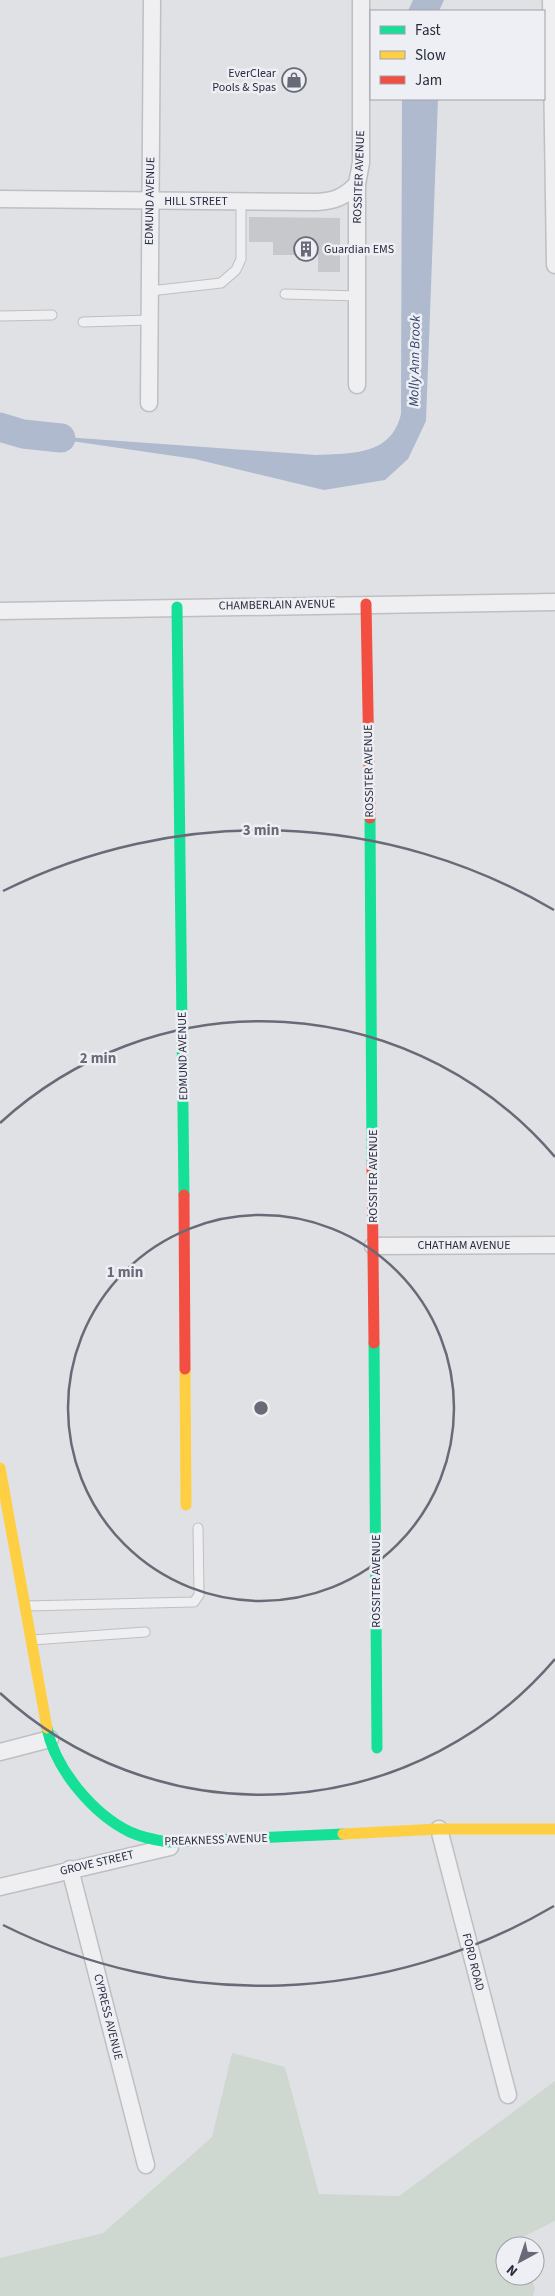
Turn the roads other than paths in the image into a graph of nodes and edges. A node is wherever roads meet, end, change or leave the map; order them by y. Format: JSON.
{"nodes":[{"id":1,"x":152,"y":0,"type":"edge"},
{"id":2,"x":361,"y":0,"type":"edge"},
{"id":3,"x":552,"y":0,"type":"edge"},
{"id":4,"x":357,"y":184,"type":"junction"},
{"id":5,"x":0,"y":200,"type":"edge"},
{"id":6,"x":150,"y":200,"type":"junction"},
{"id":7,"x":241,"y":201,"type":"junction"},
{"id":8,"x":555,"y":265,"type":"edge"},
{"id":9,"x":150,"y":291,"type":"junction"},
{"id":10,"x":285,"y":294,"type":"dead end"},
{"id":11,"x":357,"y":296,"type":"junction"},
{"id":12,"x":52,"y":315,"type":"dead end"},
{"id":13,"x":0,"y":316,"type":"edge"},
{"id":14,"x":149,"y":320,"type":"junction"},
{"id":15,"x":83,"y":322,"type":"dead end"},
{"id":16,"x":357,"y":385,"type":"dead end"},
{"id":17,"x":149,"y":403,"type":"dead end"},
{"id":18,"x":555,"y":602,"type":"edge"},
{"id":19,"x":366,"y":604,"type":"junction"},
{"id":20,"x":177,"y":607,"type":"junction"},
{"id":21,"x":0,"y":611,"type":"edge"},
{"id":22,"x":555,"y":1245,"type":"edge"},
{"id":23,"x":373,"y":1246,"type":"junction"},
{"id":24,"x":0,"y":1468,"type":"edge"},
{"id":25,"x":186,"y":1505,"type":"dead end"},
{"id":26,"x":198,"y":1528,"type":"dead end"},
{"id":27,"x":26,"y":1606,"type":"junction"},
{"id":28,"x":145,"y":1632,"type":"dead end"},
{"id":29,"x":32,"y":1640,"type":"junction"},
{"id":30,"x":50,"y":1739,"type":"junction"},
{"id":31,"x":377,"y":1748,"type":"dead end"},
{"id":32,"x":0,"y":1752,"type":"edge"},
{"id":33,"x":439,"y":1829,"type":"junction"},
{"id":34,"x":555,"y":1830,"type":"edge"},
{"id":35,"x":195,"y":1841,"type":"junction"},
{"id":36,"x":70,"y":1869,"type":"junction"},
{"id":37,"x":0,"y":1887,"type":"edge"},
{"id":38,"x":508,"y":2095,"type":"dead end"},
{"id":39,"x":146,"y":2165,"type":"dead end"}],
"edges":[{"from":1,"to":6,"type":"street","name":"EDMUND AVENUE"},
{"from":2,"to":4,"type":"street","name":"ROSSITER AVENUE"},
{"from":3,"to":8,"type":"street"},
{"from":4,"to":7,"type":"street","name":"HILL STREET"},
{"from":4,"to":11,"type":"street","name":"ROSSITER AVENUE"},
{"from":5,"to":6,"type":"street","name":"HILL STREET"},
{"from":6,"to":7,"type":"street","name":"HILL STREET"},
{"from":6,"to":9,"type":"street","name":"EDMUND AVENUE"},
{"from":7,"to":9,"type":"lane"},
{"from":9,"to":14,"type":"street","name":"EDMUND AVENUE"},
{"from":10,"to":11,"type":"lane"},
{"from":11,"to":16,"type":"street","name":"ROSSITER AVENUE"},
{"from":12,"to":13,"type":"lane"},
{"from":14,"to":15,"type":"lane"},
{"from":14,"to":17,"type":"street","name":"EDMUND AVENUE"},
{"from":18,"to":19,"type":"street","name":"CHAMBERLAIN AVENUE"},
{"from":19,"to":20,"type":"street","name":"CHAMBERLAIN AVENUE"},
{"from":19,"to":23,"type":"street","name":"ROSSITER AVENUE"},
{"from":20,"to":21,"type":"street","name":"CHAMBERLAIN AVENUE"},
{"from":20,"to":25,"type":"street","name":"EDMUND AVENUE"},
{"from":22,"to":23,"type":"street","name":"CHATHAM AVENUE"},
{"from":23,"to":31,"type":"street","name":"ROSSITER AVENUE"},
{"from":24,"to":27,"type":"street","name":"PREAKNESS AVENUE"},
{"from":26,"to":27,"type":"lane"},
{"from":27,"to":29,"type":"street","name":"PREAKNESS AVENUE"},
{"from":28,"to":29,"type":"lane"},
{"from":29,"to":30,"type":"street","name":"PREAKNESS AVENUE"},
{"from":30,"to":32,"type":"street"},
{"from":30,"to":35,"type":"street","name":"PREAKNESS AVENUE"},
{"from":33,"to":34,"type":"street","name":"PREAKNESS AVENUE"},
{"from":33,"to":35,"type":"street","name":"PREAKNESS AVENUE"},
{"from":33,"to":38,"type":"street","name":"FORD ROAD"},
{"from":35,"to":36,"type":"street","name":"GROVE STREET"},
{"from":36,"to":37,"type":"street","name":"GROVE STREET"},
{"from":36,"to":39,"type":"street","name":"CYPRESS AVENUE"}]}
